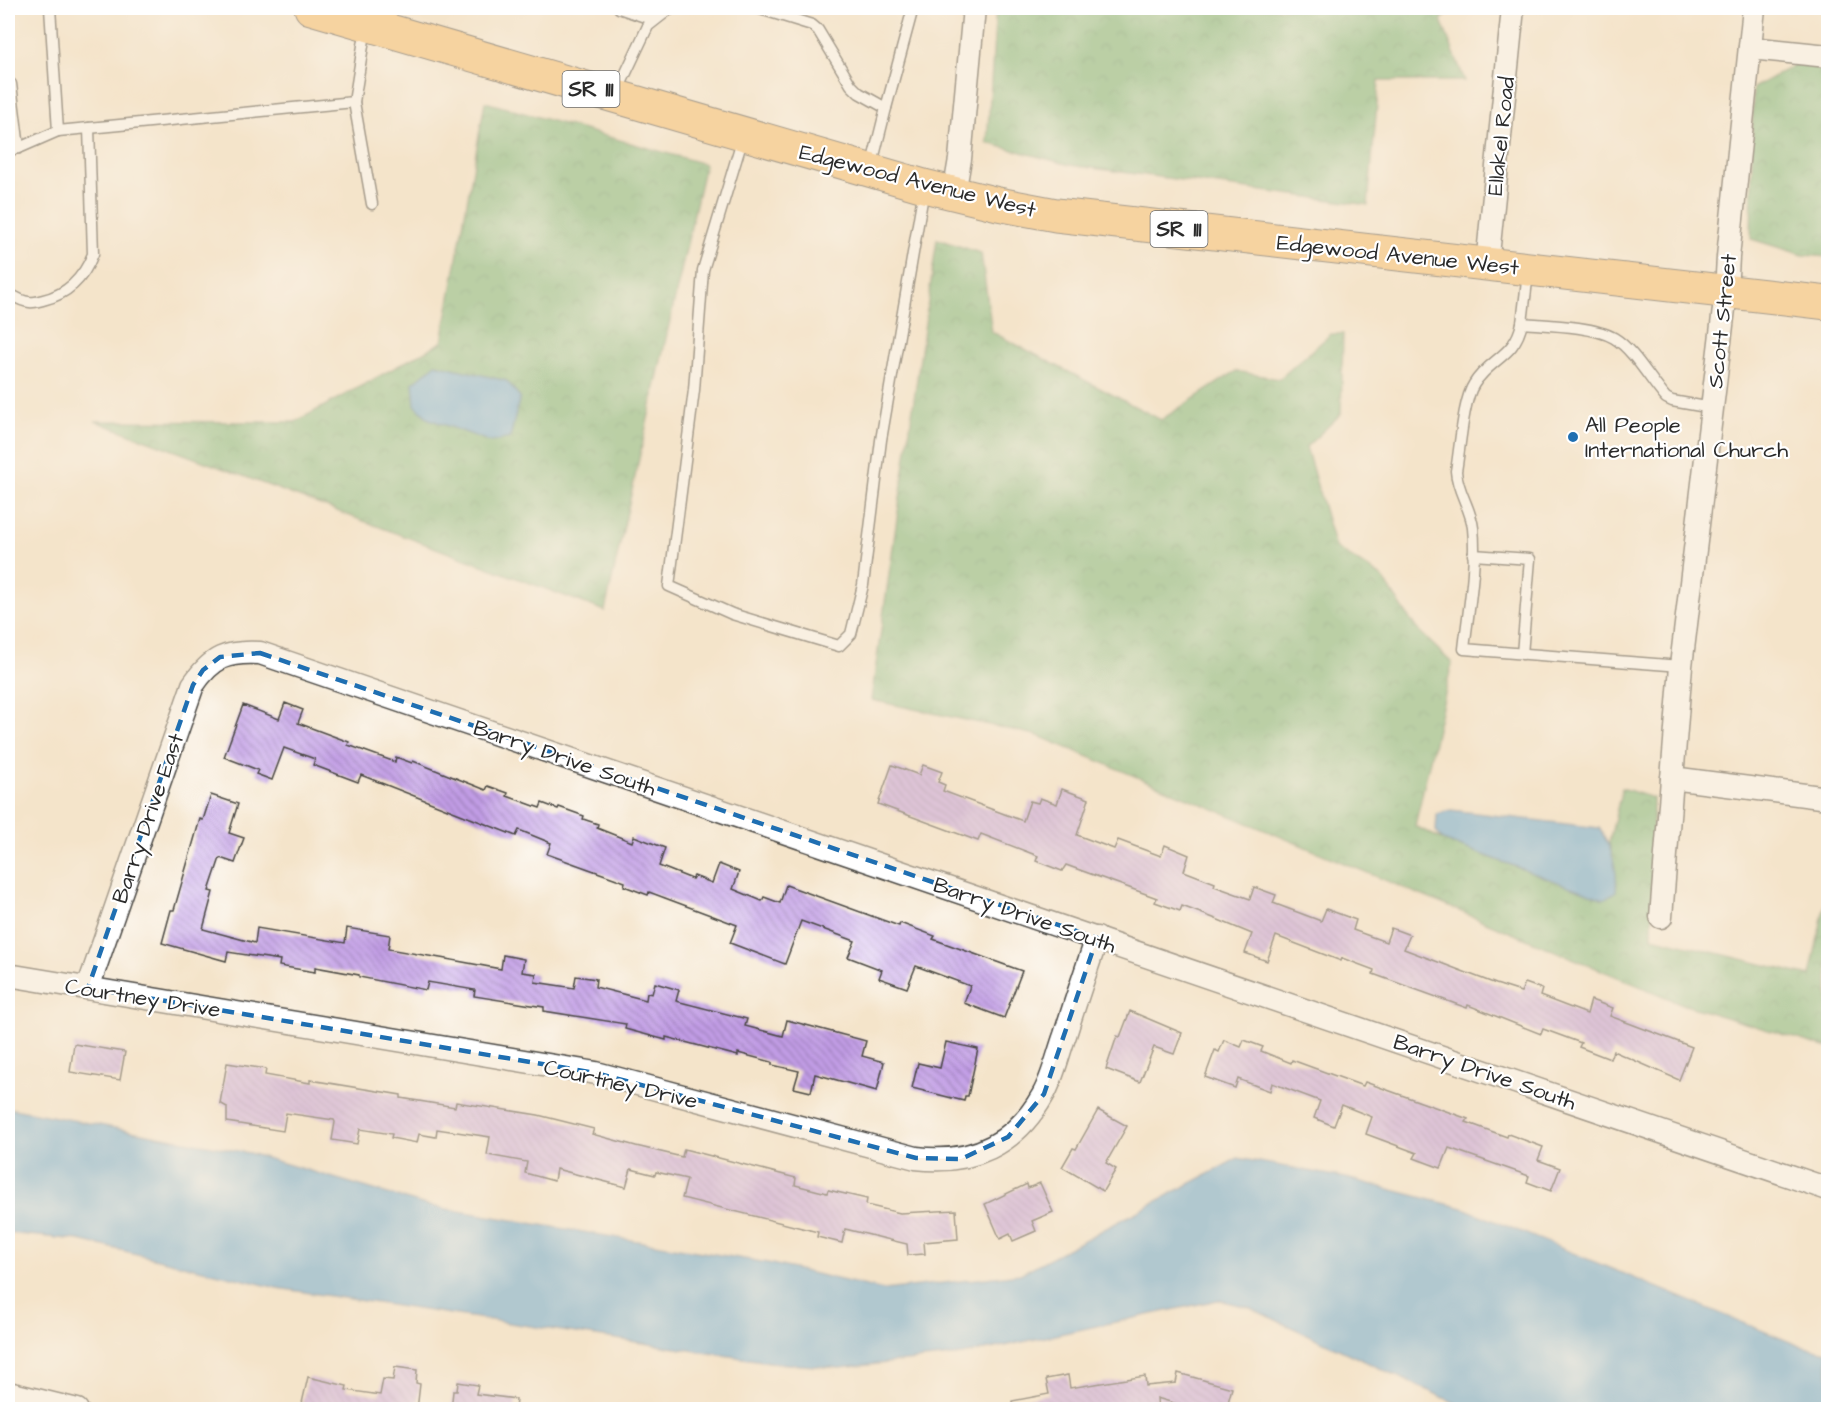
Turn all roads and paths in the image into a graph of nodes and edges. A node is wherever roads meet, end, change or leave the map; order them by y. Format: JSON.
{"nodes":[{"id":1,"x":50,"y":8,"type":"edge"},
{"id":2,"x":311,"y":8,"type":"edge"},
{"id":3,"x":619,"y":8,"type":"edge"},
{"id":4,"x":670,"y":8,"type":"edge"},
{"id":5,"x":757,"y":8,"type":"edge"},
{"id":6,"x":913,"y":8,"type":"edge"},
{"id":7,"x":974,"y":8,"type":"edge"},
{"id":8,"x":1513,"y":8,"type":"edge"},
{"id":9,"x":1754,"y":8,"type":"edge"},
{"id":10,"x":367,"y":20,"type":"junction"},
{"id":11,"x":654,"y":20,"type":"junction"},
{"id":12,"x":1750,"y":48,"type":"junction"},
{"id":13,"x":1828,"y":56,"type":"edge"},
{"id":14,"x":8,"y":84,"type":"edge"},
{"id":15,"x":615,"y":96,"type":"junction"},
{"id":16,"x":354,"y":102,"type":"junction"},
{"id":17,"x":886,"y":108,"type":"junction"},
{"id":18,"x":89,"y":128,"type":"junction"},
{"id":19,"x":58,"y":131,"type":"junction"},
{"id":20,"x":744,"y":134,"type":"junction"},
{"id":21,"x":13,"y":149,"type":"edge"},
{"id":22,"x":870,"y":171,"type":"junction"},
{"id":23,"x":939,"y":190,"type":"junction"},
{"id":24,"x":372,"y":204,"type":"dead end"},
{"id":25,"x":1487,"y":265,"type":"junction"},
{"id":26,"x":1529,"y":269,"type":"junction"},
{"id":27,"x":1726,"y":292,"type":"junction"},
{"id":28,"x":8,"y":293,"type":"edge"},
{"id":29,"x":1828,"y":303,"type":"edge"},
{"id":30,"x":1522,"y":323,"type":"junction"},
{"id":31,"x":1712,"y":408,"type":"junction"},
{"id":32,"x":1473,"y":555,"type":"junction"},
{"id":33,"x":1522,"y":654,"type":"junction"},
{"id":34,"x":220,"y":657,"type":"joint"},
{"id":35,"x":1681,"y":666,"type":"junction"},
{"id":36,"x":1672,"y":778,"type":"junction"},
{"id":37,"x":1828,"y":798,"type":"edge"},
{"id":38,"x":1661,"y":917,"type":"dead end"},
{"id":39,"x":1097,"y":938,"type":"junction"},
{"id":40,"x":8,"y":975,"type":"edge"},
{"id":41,"x":88,"y":988,"type":"junction"},
{"id":42,"x":1828,"y":1189,"type":"edge"},
{"id":43,"x":8,"y":1393,"type":"edge"},
{"id":44,"x":77,"y":1410,"type":"edge"}],
"edges":[{"from":1,"to":19,"type":"lane"},
{"from":2,"to":10,"type":"main road","name":"Edgewood Avenue West","number":"SR 111"},
{"from":3,"to":11,"type":"lane"},
{"from":4,"to":11,"type":"lane"},
{"from":5,"to":17,"type":"lane"},
{"from":6,"to":17,"type":"lane"},
{"from":7,"to":23,"type":"street"},
{"from":8,"to":25,"type":"street","name":"Ellakel Road"},
{"from":9,"to":12,"type":"street","name":"Scott Street"},
{"from":10,"to":15,"type":"main road","name":"Edgewood Avenue West","number":"SR 111"},
{"from":10,"to":16,"type":"lane"},
{"from":11,"to":15,"type":"lane"},
{"from":12,"to":13,"type":"street"},
{"from":12,"to":27,"type":"street","name":"Scott Street"},
{"from":14,"to":21,"type":"lane"},
{"from":15,"to":20,"type":"main road","name":"Edgewood Avenue West","number":"SR 111"},
{"from":16,"to":18,"type":"lane"},
{"from":16,"to":24,"type":"lane"},
{"from":17,"to":22,"type":"lane"},
{"from":18,"to":19,"type":"lane"},
{"from":18,"to":28,"type":"lane"},
{"from":19,"to":21,"type":"lane"},
{"from":20,"to":22,"type":"main road","name":"Edgewood Avenue West","number":"SR 111"},
{"from":20,"to":23,"type":"lane"},
{"from":22,"to":23,"type":"main road","name":"Edgewood Avenue West","number":"SR 111"},
{"from":23,"to":25,"type":"main road","name":"Edgewood Avenue West","number":"SR 111"},
{"from":25,"to":26,"type":"main road","name":"Edgewood Avenue West","number":"SR 111"},
{"from":26,"to":27,"type":"main road","name":"Edgewood Avenue West","number":"SR 111"},
{"from":26,"to":30,"type":"lane"},
{"from":27,"to":29,"type":"main road","name":"Edgewood Avenue West","number":"SR 111"},
{"from":27,"to":31,"type":"street","name":"Scott Street"},
{"from":30,"to":31,"type":"lane"},
{"from":30,"to":32,"type":"lane"},
{"from":31,"to":35,"type":"street","name":"Scott Street"},
{"from":32,"to":33,"type":"lane"},
{"from":32,"to":33,"type":"lane"},
{"from":33,"to":35,"type":"lane"},
{"from":34,"to":39,"type":"street","name":"Barry Drive South"},
{"from":34,"to":41,"type":"street","name":"Barry Drive East"},
{"from":35,"to":36,"type":"street","name":"Scott Street"},
{"from":36,"to":37,"type":"street"},
{"from":36,"to":38,"type":"street","name":"Scott Street"},
{"from":39,"to":41,"type":"street","name":"Courtney Drive"},
{"from":39,"to":42,"type":"street","name":"Barry Drive South"},
{"from":40,"to":41,"type":"street","name":"Courtney Drive"},
{"from":43,"to":44,"type":"street"}]}
